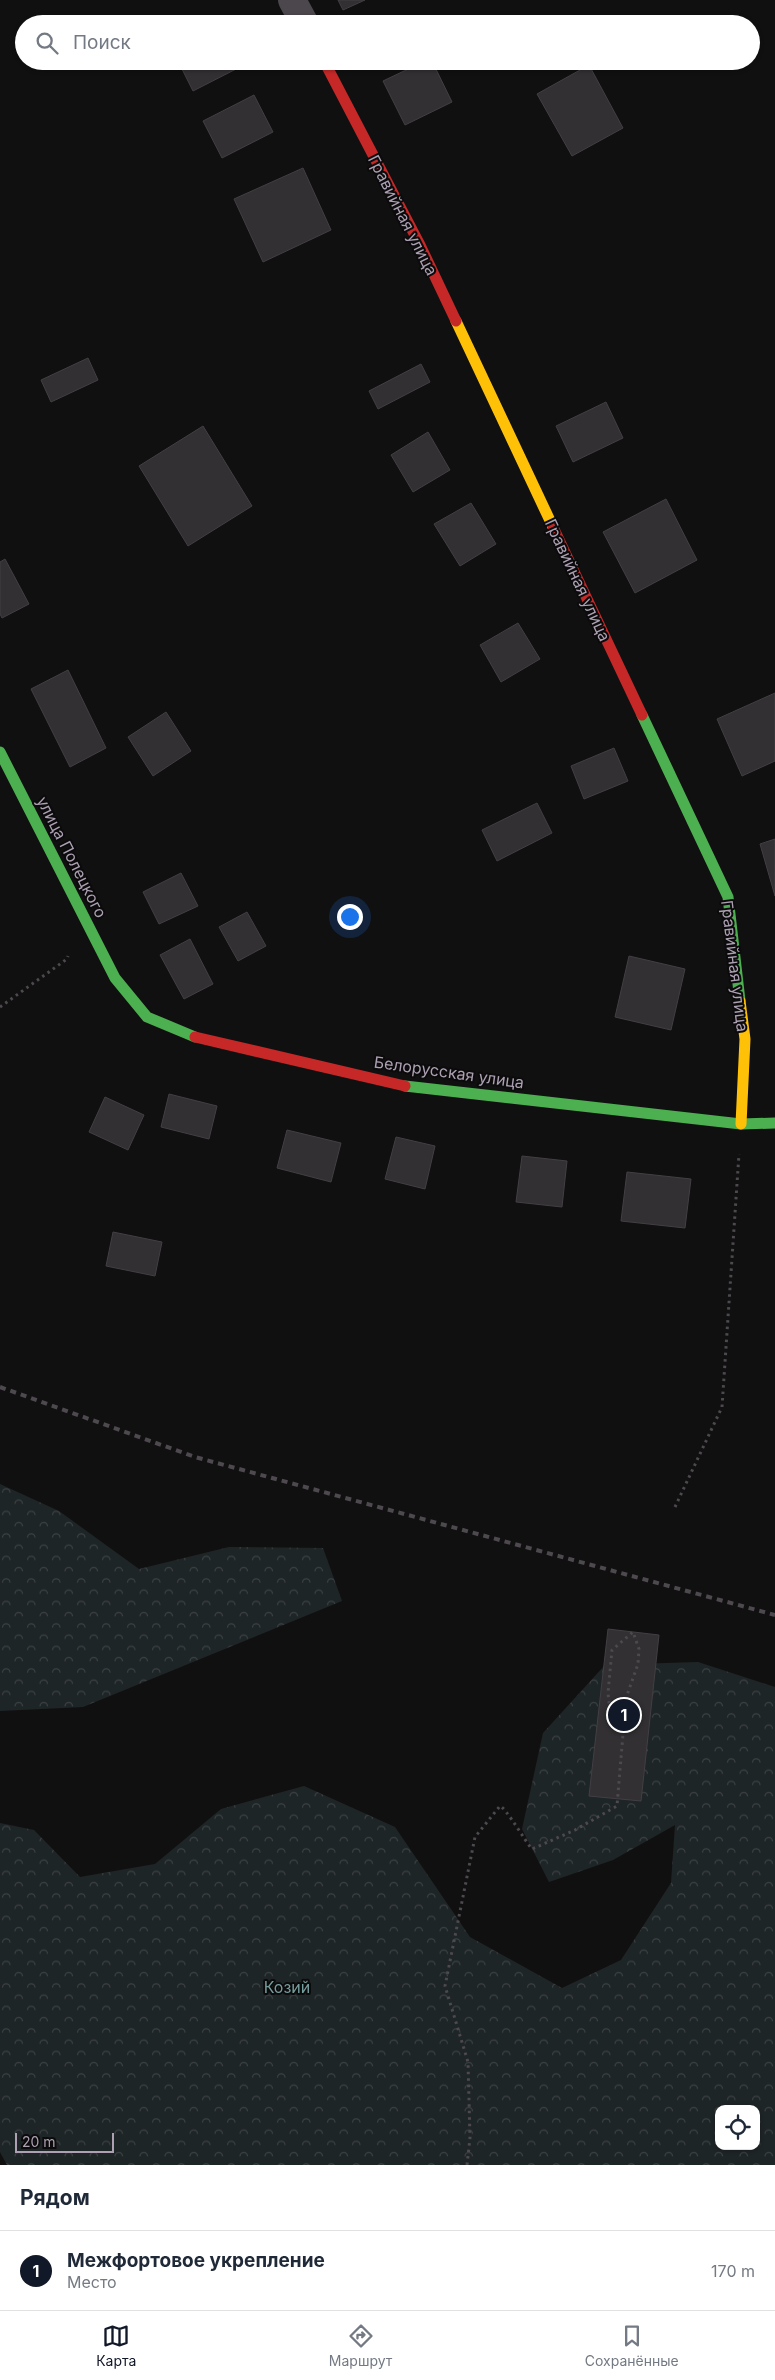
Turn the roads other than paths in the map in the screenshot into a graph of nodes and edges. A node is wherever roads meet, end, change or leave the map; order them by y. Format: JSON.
{"nodes":[{"id":1,"x":292,"y":0,"type":"edge"},
{"id":2,"x":300,"y":15,"type":"edge"},
{"id":3,"x":329,"y":70,"type":"edge"},
{"id":4,"x":0,"y":752,"type":"edge"},
{"id":5,"x":115,"y":978,"type":"joint"},
{"id":6,"x":775,"y":1123,"type":"edge"},
{"id":7,"x":741,"y":1124,"type":"junction"}],
"edges":[{"from":1,"to":2,"type":"street"},
{"from":3,"to":7,"type":"street","name":"Гравийная улица"},
{"from":4,"to":5,"type":"street","name":"улица Полецкого"},
{"from":5,"to":7,"type":"street","name":"Белорусская улица"},
{"from":6,"to":7,"type":"street","name":"Белорусская улица"}]}
